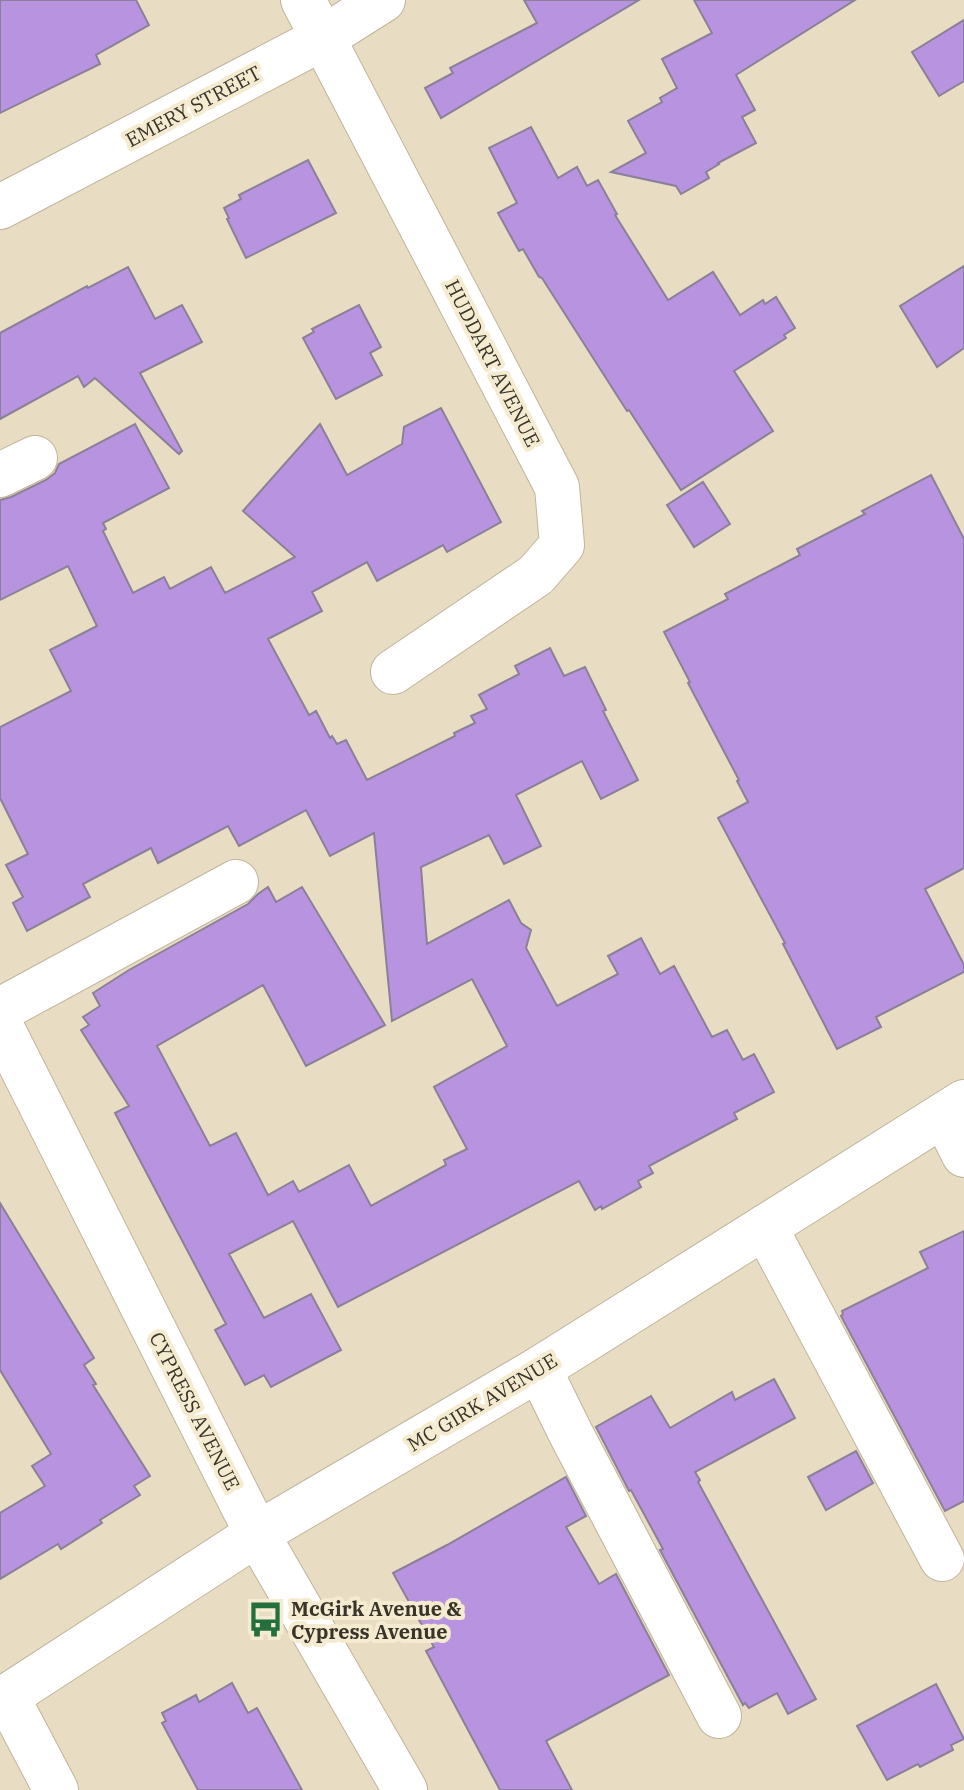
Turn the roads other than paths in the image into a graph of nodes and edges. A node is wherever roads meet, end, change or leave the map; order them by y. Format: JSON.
{"nodes":[{"id":1,"x":303,"y":0,"type":"edge"},
{"id":2,"x":383,"y":0,"type":"edge"},
{"id":3,"x":323,"y":38,"type":"junction"},
{"id":4,"x":0,"y":207,"type":"edge"},
{"id":5,"x":393,"y":672,"type":"dead end"},
{"id":6,"x":236,"y":882,"type":"dead end"},
{"id":7,"x":0,"y":1010,"type":"edge"},
{"id":8,"x":0,"y":1024,"type":"edge"},
{"id":9,"x":954,"y":1109,"type":"edge"},
{"id":10,"x":964,"y":1155,"type":"edge"},
{"id":11,"x":765,"y":1227,"type":"junction"},
{"id":12,"x":539,"y":1369,"type":"junction"},
{"id":13,"x":257,"y":1534,"type":"junction"},
{"id":14,"x":942,"y":1559,"type":"dead end"},
{"id":15,"x":3,"y":1699,"type":"edge"},
{"id":16,"x":719,"y":1716,"type":"dead end"},
{"id":17,"x":56,"y":1790,"type":"edge"},
{"id":18,"x":405,"y":1790,"type":"edge"}],
"edges":[{"from":1,"to":3,"type":"street","name":"HUDDART AVENUE"},
{"from":2,"to":3,"type":"street","name":"EMERY STREET"},
{"from":3,"to":4,"type":"street","name":"EMERY STREET"},
{"from":3,"to":5,"type":"street","name":"HUDDART AVENUE"},
{"from":6,"to":7,"type":"street"},
{"from":8,"to":13,"type":"street","name":"CYPRESS AVENUE"},
{"from":9,"to":10,"type":"street"},
{"from":9,"to":11,"type":"street","name":"MC GIRK AVENUE"},
{"from":11,"to":12,"type":"street","name":"MC GIRK AVENUE"},
{"from":11,"to":14,"type":"street"},
{"from":12,"to":13,"type":"street","name":"MC GIRK AVENUE"},
{"from":12,"to":16,"type":"street"},
{"from":13,"to":15,"type":"street","name":"MC GIRK AVENUE"},
{"from":13,"to":18,"type":"street","name":"CYPRESS AVENUE"},
{"from":15,"to":17,"type":"street"}]}
